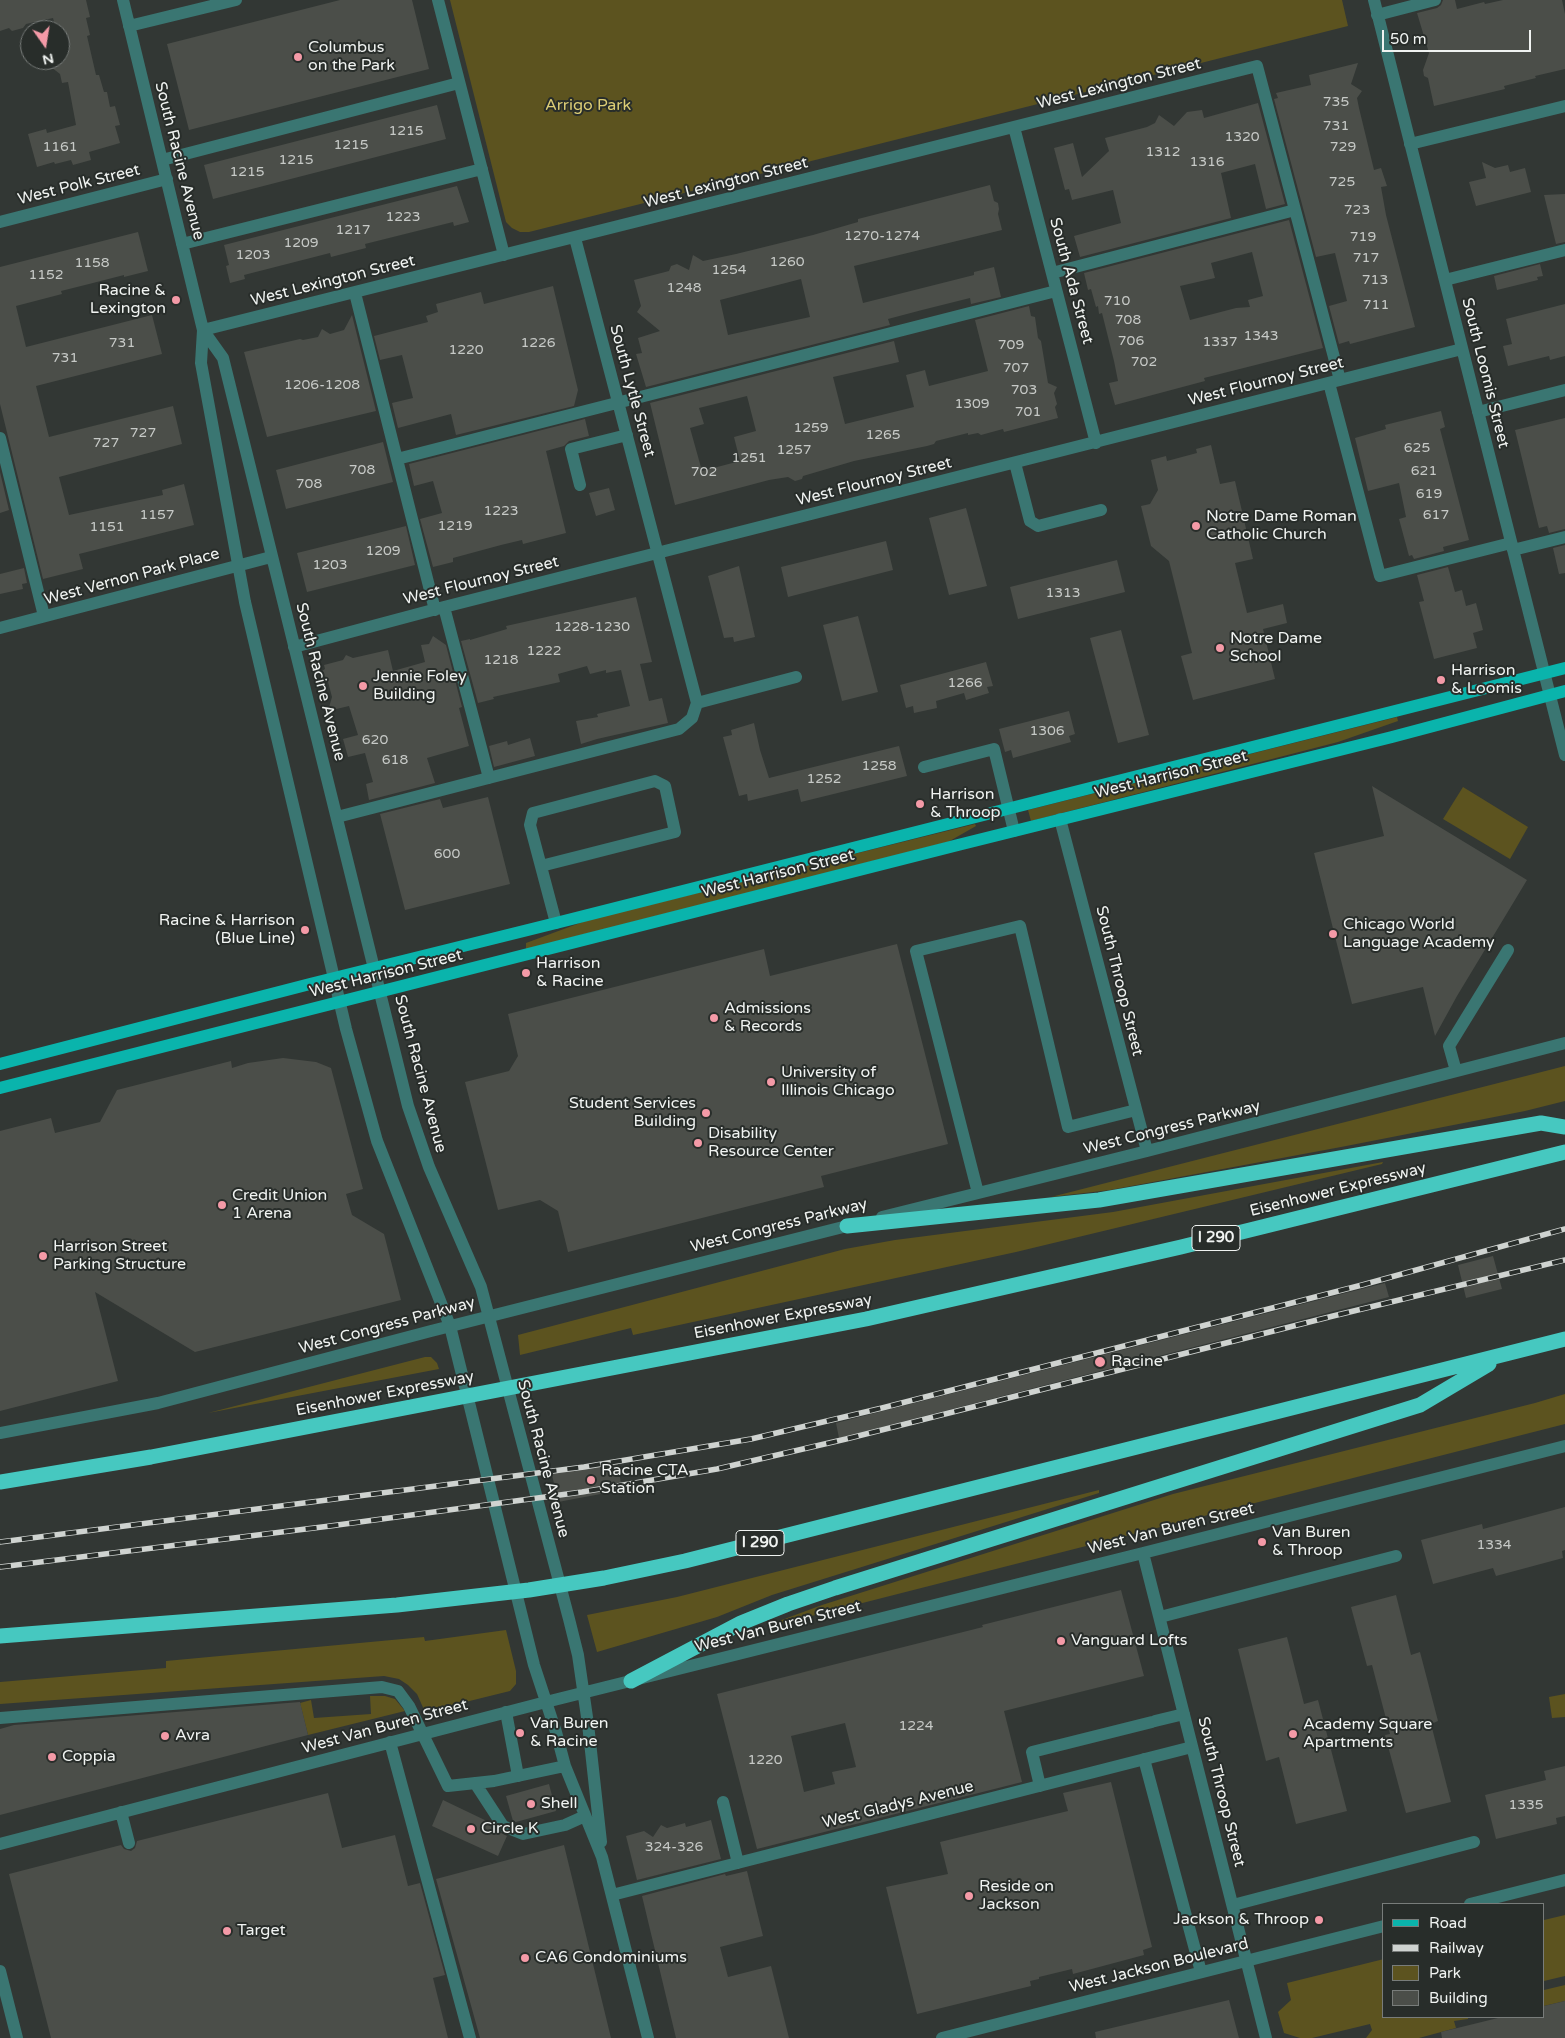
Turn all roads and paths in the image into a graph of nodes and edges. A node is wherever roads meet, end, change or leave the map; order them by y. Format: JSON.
{"nodes":[{"id":1,"x":123,"y":0,"type":"edge"},
{"id":2,"x":236,"y":0,"type":"edge"},
{"id":3,"x":438,"y":0,"type":"edge"},
{"id":4,"x":1374,"y":0,"type":"edge"},
{"id":5,"x":1435,"y":0,"type":"edge"},
{"id":6,"x":1377,"y":15,"type":"junction"},
{"id":7,"x":129,"y":26,"type":"junction"},
{"id":8,"x":459,"y":83,"type":"junction"},
{"id":9,"x":1565,"y":106,"type":"edge"},
{"id":10,"x":1014,"y":127,"type":"junction"},
{"id":11,"x":1410,"y":144,"type":"junction"},
{"id":12,"x":162,"y":160,"type":"junction"},
{"id":13,"x":482,"y":169,"type":"junction"},
{"id":14,"x":167,"y":179,"type":"junction"},
{"id":15,"x":1295,"y":210,"type":"junction"},
{"id":16,"x":0,"y":222,"type":"edge"},
{"id":17,"x":574,"y":238,"type":"junction"},
{"id":18,"x":182,"y":244,"type":"junction"},
{"id":19,"x":1565,"y":250,"type":"edge"},
{"id":20,"x":504,"y":255,"type":"junction"},
{"id":21,"x":1052,"y":273,"type":"junction"},
{"id":22,"x":1444,"y":280,"type":"junction"},
{"id":23,"x":1056,"y":291,"type":"junction"},
{"id":24,"x":355,"y":293,"type":"junction"},
{"id":25,"x":204,"y":330,"type":"junction"},
{"id":26,"x":1462,"y":349,"type":"junction"},
{"id":27,"x":1334,"y":382,"type":"junction"},
{"id":28,"x":1565,"y":390,"type":"edge"},
{"id":29,"x":618,"y":402,"type":"junction"},
{"id":30,"x":1478,"y":412,"type":"junction"},
{"id":31,"x":627,"y":435,"type":"junction"},
{"id":32,"x":0,"y":438,"type":"edge"},
{"id":33,"x":1096,"y":443,"type":"junction"},
{"id":34,"x":397,"y":459,"type":"junction"},
{"id":35,"x":1015,"y":463,"type":"junction"},
{"id":36,"x":580,"y":485,"type":"dead end"},
{"id":37,"x":1101,"y":510,"type":"dead end"},
{"id":38,"x":1565,"y":537,"type":"edge"},
{"id":39,"x":1512,"y":546,"type":"junction"},
{"id":40,"x":658,"y":553,"type":"junction"},
{"id":41,"x":271,"y":557,"type":"junction"},
{"id":42,"x":238,"y":566,"type":"junction"},
{"id":43,"x":439,"y":608,"type":"junction"},
{"id":44,"x":44,"y":616,"type":"junction"},
{"id":45,"x":0,"y":628,"type":"edge"},
{"id":46,"x":294,"y":647,"type":"junction"},
{"id":47,"x":1565,"y":668,"type":"edge"},
{"id":48,"x":1544,"y":672,"type":"junction"},
{"id":49,"x":796,"y":677,"type":"dead end"},
{"id":50,"x":1565,"y":691,"type":"edge"},
{"id":51,"x":1550,"y":695,"type":"junction"},
{"id":52,"x":697,"y":703,"type":"junction"},
{"id":53,"x":1565,"y":755,"type":"edge"},
{"id":54,"x":924,"y":767,"type":"dead end"},
{"id":55,"x":489,"y":778,"type":"junction"},
{"id":56,"x":1008,"y":808,"type":"junction"},
{"id":57,"x":337,"y":817,"type":"junction"},
{"id":58,"x":1060,"y":819,"type":"junction"},
{"id":59,"x":1014,"y":831,"type":"junction"},
{"id":60,"x":541,"y":866,"type":"junction"},
{"id":61,"x":556,"y":923,"type":"junction"},
{"id":62,"x":1508,"y":950,"type":"dead end"},
{"id":63,"x":374,"y":968,"type":"junction"},
{"id":64,"x":334,"y":978,"type":"junction"},
{"id":65,"x":380,"y":992,"type":"junction"},
{"id":66,"x":340,"y":1003,"type":"junction"},
{"id":67,"x":1565,"y":1043,"type":"edge"},
{"id":68,"x":0,"y":1064,"type":"edge"},
{"id":69,"x":1456,"y":1071,"type":"junction"},
{"id":70,"x":0,"y":1088,"type":"edge"},
{"id":71,"x":1136,"y":1110,"type":"junction"},
{"id":72,"x":1565,"y":1127,"type":"edge"},
{"id":73,"x":1147,"y":1151,"type":"junction"},
{"id":74,"x":1565,"y":1152,"type":"edge"},
{"id":75,"x":978,"y":1193,"type":"junction"},
{"id":76,"x":847,"y":1226,"type":"junction"},
{"id":77,"x":490,"y":1317,"type":"junction"},
{"id":78,"x":450,"y":1326,"type":"junction"},
{"id":79,"x":1565,"y":1339,"type":"edge"},
{"id":80,"x":1504,"y":1355,"type":"junction"},
{"id":81,"x":0,"y":1433,"type":"edge"},
{"id":82,"x":1565,"y":1446,"type":"edge"},
{"id":83,"x":0,"y":1482,"type":"edge"},
{"id":84,"x":1143,"y":1553,"type":"junction"},
{"id":85,"x":1396,"y":1556,"type":"dead end"},
{"id":86,"x":1160,"y":1616,"type":"junction"},
{"id":87,"x":0,"y":1636,"type":"edge"},
{"id":88,"x":631,"y":1681,"type":"junction"},
{"id":89,"x":583,"y":1692,"type":"junction"},
{"id":90,"x":546,"y":1702,"type":"junction"},
{"id":91,"x":506,"y":1712,"type":"junction"},
{"id":92,"x":1184,"y":1714,"type":"junction"},
{"id":93,"x":0,"y":1718,"type":"edge"},
{"id":94,"x":422,"y":1734,"type":"junction"},
{"id":95,"x":390,"y":1742,"type":"junction"},
{"id":96,"x":1192,"y":1747,"type":"junction"},
{"id":97,"x":1144,"y":1759,"type":"junction"},
{"id":98,"x":565,"y":1766,"type":"junction"},
{"id":99,"x":518,"y":1776,"type":"junction"},
{"id":100,"x":475,"y":1783,"type":"junction"},
{"id":101,"x":1040,"y":1786,"type":"junction"},
{"id":102,"x":723,"y":1802,"type":"dead end"},
{"id":103,"x":121,"y":1812,"type":"junction"},
{"id":104,"x":585,"y":1816,"type":"junction"},
{"id":105,"x":1474,"y":1842,"type":"dead end"},
{"id":106,"x":129,"y":1843,"type":"dead end"},
{"id":107,"x":0,"y":1844,"type":"edge"},
{"id":108,"x":602,"y":1857,"type":"junction"},
{"id":109,"x":738,"y":1862,"type":"junction"},
{"id":110,"x":1565,"y":1880,"type":"edge"},
{"id":111,"x":612,"y":1895,"type":"junction"},
{"id":112,"x":1474,"y":1903,"type":"edge"},
{"id":113,"x":1232,"y":1905,"type":"junction"},
{"id":114,"x":1382,"y":1927,"type":"edge"},
{"id":115,"x":1247,"y":1961,"type":"junction"},
{"id":116,"x":0,"y":1971,"type":"edge"},
{"id":117,"x":1201,"y":1972,"type":"junction"},
{"id":118,"x":4,"y":2004,"type":"edge"},
{"id":119,"x":17,"y":2038,"type":"edge"},
{"id":120,"x":470,"y":2038,"type":"edge"},
{"id":121,"x":648,"y":2038,"type":"edge"},
{"id":122,"x":942,"y":2038,"type":"edge"},
{"id":123,"x":1266,"y":2038,"type":"edge"}],
"edges":[{"from":1,"to":7,"type":"street","name":"South Racine Avenue"},
{"from":2,"to":7,"type":"street"},
{"from":3,"to":8,"type":"street"},
{"from":4,"to":6,"type":"street","name":"South Loomis Street"},
{"from":5,"to":6,"type":"street"},
{"from":6,"to":11,"type":"street","name":"South Loomis Street"},
{"from":7,"to":12,"type":"street","name":"South Racine Avenue"},
{"from":8,"to":12,"type":"street"},
{"from":8,"to":13,"type":"street"},
{"from":9,"to":11,"type":"street"},
{"from":10,"to":15,"type":"street","name":"West Lexington Street"},
{"from":10,"to":17,"type":"street","name":"West Lexington Street"},
{"from":10,"to":21,"type":"street","name":"South Ada Street"},
{"from":11,"to":22,"type":"street","name":"South Loomis Street"},
{"from":12,"to":14,"type":"street","name":"South Racine Avenue"},
{"from":13,"to":18,"type":"street"},
{"from":13,"to":20,"type":"street"},
{"from":14,"to":16,"type":"street","name":"West Polk Street"},
{"from":14,"to":18,"type":"street","name":"South Racine Avenue"},
{"from":15,"to":21,"type":"street"},
{"from":15,"to":27,"type":"street"},
{"from":17,"to":20,"type":"street","name":"West Lexington Street"},
{"from":17,"to":29,"type":"street","name":"South Lytle Street"},
{"from":18,"to":25,"type":"street","name":"South Racine Avenue"},
{"from":19,"to":22,"type":"street"},
{"from":20,"to":24,"type":"street","name":"West Lexington Street"},
{"from":21,"to":23,"type":"street","name":"South Ada Street"},
{"from":22,"to":26,"type":"street","name":"South Loomis Street"},
{"from":23,"to":29,"type":"street"},
{"from":23,"to":33,"type":"street","name":"South Ada Street"},
{"from":24,"to":25,"type":"street","name":"West Lexington Street"},
{"from":24,"to":34,"type":"street"},
{"from":25,"to":41,"type":"street","name":"South Racine Avenue"},
{"from":25,"to":42,"type":"street","name":"South Racine Avenue"},
{"from":26,"to":27,"type":"street","name":"West Flournoy Street"},
{"from":26,"to":30,"type":"street","name":"South Loomis Street"},
{"from":27,"to":33,"type":"street","name":"West Flournoy Street"},
{"from":27,"to":39,"type":"street"},
{"from":28,"to":30,"type":"street"},
{"from":29,"to":31,"type":"street","name":"South Lytle Street"},
{"from":29,"to":34,"type":"street"},
{"from":30,"to":39,"type":"street","name":"South Loomis Street"},
{"from":31,"to":36,"type":"street"},
{"from":31,"to":40,"type":"street","name":"South Lytle Street"},
{"from":32,"to":44,"type":"street"},
{"from":33,"to":35,"type":"street","name":"West Flournoy Street"},
{"from":34,"to":43,"type":"street"},
{"from":35,"to":37,"type":"street"},
{"from":35,"to":40,"type":"street","name":"West Flournoy Street"},
{"from":38,"to":39,"type":"street"},
{"from":39,"to":48,"type":"street","name":"South Loomis Street"},
{"from":40,"to":43,"type":"street","name":"West Flournoy Street"},
{"from":40,"to":52,"type":"street","name":"South Lytle Street"},
{"from":41,"to":42,"type":"street","name":"West Vernon Park Place"},
{"from":41,"to":46,"type":"street","name":"South Racine Avenue"},
{"from":42,"to":44,"type":"street","name":"West Vernon Park Place"},
{"from":42,"to":64,"type":"street","name":"South Racine Avenue"},
{"from":43,"to":46,"type":"street","name":"West Flournoy Street"},
{"from":43,"to":55,"type":"street"},
{"from":44,"to":45,"type":"street","name":"West Vernon Park Place"},
{"from":46,"to":57,"type":"street","name":"South Racine Avenue"},
{"from":47,"to":48,"type":"main road","name":"West Harrison Street"},
{"from":48,"to":51,"type":"street","name":"South Loomis Street"},
{"from":48,"to":56,"type":"main road","name":"West Harrison Street"},
{"from":49,"to":52,"type":"street"},
{"from":50,"to":51,"type":"main road","name":"West Harrison Street"},
{"from":51,"to":53,"type":"street","name":"South Loomis Street"},
{"from":51,"to":58,"type":"main road","name":"West Harrison Street"},
{"from":52,"to":55,"type":"street"},
{"from":54,"to":56,"type":"street"},
{"from":55,"to":57,"type":"street"},
{"from":56,"to":59,"type":"street"},
{"from":56,"to":61,"type":"main road","name":"West Harrison Street"},
{"from":57,"to":63,"type":"street","name":"South Racine Avenue"},
{"from":58,"to":59,"type":"main road","name":"West Harrison Street"},
{"from":58,"to":71,"type":"street","name":"South Throop Street"},
{"from":59,"to":65,"type":"main road","name":"West Harrison Street"},
{"from":60,"to":60,"type":"street"},
{"from":60,"to":61,"type":"street"},
{"from":61,"to":63,"type":"main road","name":"West Harrison Street"},
{"from":62,"to":69,"type":"street"},
{"from":63,"to":64,"type":"main road","name":"West Harrison Street"},
{"from":63,"to":65,"type":"street","name":"South Racine Avenue"},
{"from":64,"to":66,"type":"street","name":"South Racine Avenue"},
{"from":64,"to":68,"type":"main road","name":"West Harrison Street"},
{"from":65,"to":66,"type":"main road","name":"West Harrison Street"},
{"from":65,"to":77,"type":"street","name":"South Racine Avenue"},
{"from":66,"to":70,"type":"main road","name":"West Harrison Street"},
{"from":66,"to":78,"type":"street","name":"South Racine Avenue"},
{"from":67,"to":69,"type":"street","name":"West Congress Parkway"},
{"from":69,"to":73,"type":"street","name":"West Congress Parkway"},
{"from":71,"to":73,"type":"street","name":"South Throop Street"},
{"from":71,"to":75,"type":"street"},
{"from":72,"to":76,"type":"highway"},
{"from":73,"to":75,"type":"street","name":"West Congress Parkway"},
{"from":74,"to":83,"type":"highway","name":"Eisenhower Expressway","number":"I 290"},
{"from":75,"to":76,"type":"street","name":"West Congress Parkway"},
{"from":76,"to":77,"type":"street","name":"West Congress Parkway"},
{"from":77,"to":78,"type":"street","name":"West Congress Parkway"},
{"from":77,"to":89,"type":"street","name":"South Racine Avenue"},
{"from":78,"to":81,"type":"street","name":"West Congress Parkway"},
{"from":78,"to":90,"type":"street","name":"South Racine Avenue"},
{"from":79,"to":80,"type":"highway","number":"I 290"},
{"from":80,"to":87,"type":"highway","number":"I 290"},
{"from":80,"to":88,"type":"highway"},
{"from":82,"to":84,"type":"street","name":"West Van Buren Street"},
{"from":84,"to":86,"type":"street","name":"South Throop Street"},
{"from":84,"to":88,"type":"street","name":"West Van Buren Street"},
{"from":85,"to":86,"type":"street"},
{"from":86,"to":92,"type":"street","name":"South Throop Street"},
{"from":88,"to":89,"type":"street","name":"West Van Buren Street"},
{"from":89,"to":90,"type":"street","name":"West Van Buren Street"},
{"from":89,"to":108,"type":"street","name":"South Racine Avenue"},
{"from":90,"to":91,"type":"street","name":"West Van Buren Street"},
{"from":90,"to":98,"type":"street","name":"South Racine Avenue"},
{"from":91,"to":94,"type":"street","name":"West Van Buren Street"},
{"from":91,"to":99,"type":"street"},
{"from":92,"to":96,"type":"street","name":"South Throop Street"},
{"from":92,"to":101,"type":"street"},
{"from":93,"to":94,"type":"street"},
{"from":94,"to":95,"type":"street","name":"West Van Buren Street"},
{"from":94,"to":100,"type":"street"},
{"from":95,"to":103,"type":"street","name":"West Van Buren Street"},
{"from":95,"to":120,"type":"street"},
{"from":96,"to":97,"type":"street","name":"West Gladys Avenue"},
{"from":96,"to":113,"type":"street","name":"South Throop Street"},
{"from":97,"to":101,"type":"street","name":"West Gladys Avenue"},
{"from":97,"to":117,"type":"street"},
{"from":98,"to":99,"type":"street"},
{"from":98,"to":104,"type":"street","name":"South Racine Avenue"},
{"from":99,"to":100,"type":"street"},
{"from":100,"to":104,"type":"street"},
{"from":101,"to":109,"type":"street","name":"West Gladys Avenue"},
{"from":102,"to":109,"type":"street"},
{"from":103,"to":106,"type":"street"},
{"from":103,"to":107,"type":"street","name":"West Van Buren Street"},
{"from":104,"to":108,"type":"street","name":"South Racine Avenue"},
{"from":105,"to":113,"type":"street"},
{"from":108,"to":111,"type":"street","name":"South Racine Avenue"},
{"from":109,"to":111,"type":"street","name":"West Gladys Avenue"},
{"from":110,"to":112,"type":"street"},
{"from":111,"to":121,"type":"street","name":"South Racine Avenue"},
{"from":113,"to":115,"type":"street","name":"South Throop Street"},
{"from":114,"to":115,"type":"street","name":"West Jackson Boulevard"},
{"from":115,"to":117,"type":"street","name":"West Jackson Boulevard"},
{"from":115,"to":123,"type":"street","name":"South Throop Street"},
{"from":116,"to":118,"type":"street"},
{"from":117,"to":122,"type":"street","name":"West Jackson Boulevard"},
{"from":118,"to":119,"type":"street"}]}
